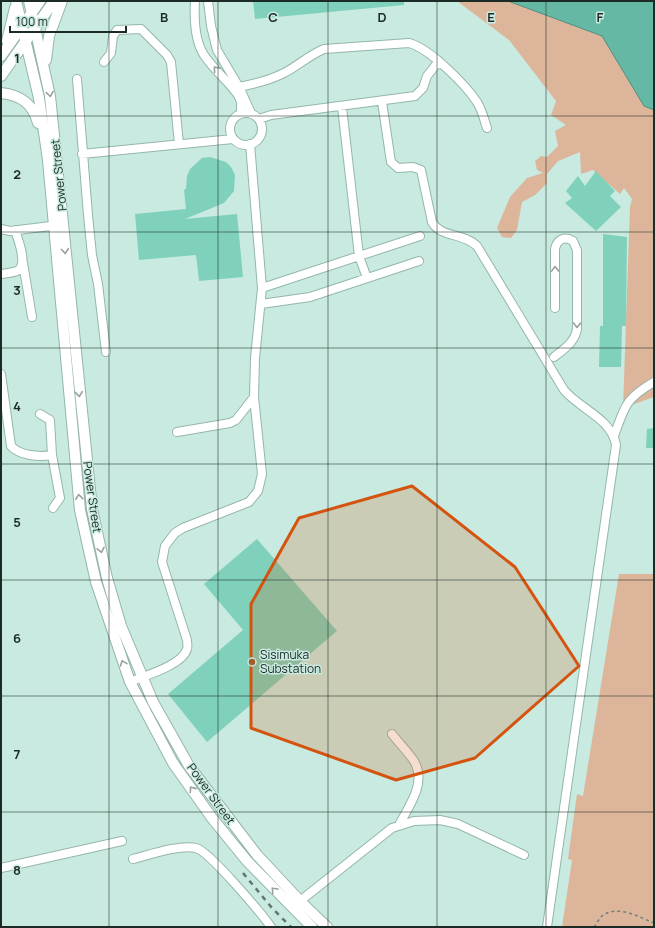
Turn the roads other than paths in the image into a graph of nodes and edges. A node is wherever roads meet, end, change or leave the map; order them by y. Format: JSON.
{"nodes":[{"id":1,"x":29,"y":1,"type":"edge"},
{"id":2,"x":40,"y":1,"type":"edge"},
{"id":3,"x":54,"y":1,"type":"edge"},
{"id":4,"x":62,"y":1,"type":"edge"},
{"id":5,"x":16,"y":2,"type":"edge"},
{"id":6,"x":208,"y":4,"type":"edge"},
{"id":7,"x":195,"y":5,"type":"edge"},
{"id":8,"x":31,"y":13,"type":"junction"},
{"id":9,"x":22,"y":26,"type":"junction"},
{"id":10,"x":35,"y":28,"type":"junction"},
{"id":11,"x":26,"y":41,"type":"junction"},
{"id":12,"x":2,"y":54,"type":"edge"},
{"id":13,"x":439,"y":61,"type":"junction"},
{"id":14,"x":104,"y":62,"type":"dead end"},
{"id":15,"x":46,"y":72,"type":"junction"},
{"id":16,"x":1,"y":76,"type":"edge"},
{"id":17,"x":77,"y":79,"type":"dead end"},
{"id":18,"x":236,"y":88,"type":"junction"},
{"id":19,"x":1,"y":93,"type":"edge"},
{"id":20,"x":382,"y":102,"type":"junction"},
{"id":21,"x":342,"y":107,"type":"junction"},
{"id":22,"x":241,"y":113,"type":"junction"},
{"id":23,"x":251,"y":113,"type":"junction"},
{"id":24,"x":259,"y":118,"type":"junction"},
{"id":25,"x":487,"y":128,"type":"dead end"},
{"id":26,"x":233,"y":139,"type":"junction"},
{"id":27,"x":179,"y":144,"type":"junction"},
{"id":28,"x":250,"y":144,"type":"junction"},
{"id":29,"x":82,"y":154,"type":"junction"},
{"id":30,"x":48,"y":160,"type":"junction"},
{"id":31,"x":59,"y":225,"type":"junction"},
{"id":32,"x":1,"y":229,"type":"edge"},
{"id":33,"x":15,"y":230,"type":"junction"},
{"id":34,"x":420,"y":236,"type":"dead end"},
{"id":35,"x":359,"y":256,"type":"junction"},
{"id":36,"x":419,"y":261,"type":"dead end"},
{"id":37,"x":23,"y":262,"type":"junction"},
{"id":38,"x":1,"y":274,"type":"edge"},
{"id":39,"x":367,"y":278,"type":"junction"},
{"id":40,"x":262,"y":288,"type":"junction"},
{"id":41,"x":261,"y":304,"type":"junction"},
{"id":42,"x":555,"y":308,"type":"dead end"},
{"id":43,"x":32,"y":317,"type":"dead end"},
{"id":44,"x":106,"y":352,"type":"dead end"},
{"id":45,"x":554,"y":357,"type":"dead end"},
{"id":46,"x":1,"y":374,"type":"edge"},
{"id":47,"x":77,"y":374,"type":"junction"},
{"id":48,"x":67,"y":376,"type":"junction"},
{"id":49,"x":654,"y":382,"type":"edge"},
{"id":50,"x":254,"y":397,"type":"junction"},
{"id":51,"x":40,"y":414,"type":"dead end"},
{"id":52,"x":177,"y":432,"type":"dead end"},
{"id":53,"x":614,"y":436,"type":"junction"},
{"id":54,"x":52,"y":456,"type":"junction"},
{"id":55,"x":53,"y":508,"type":"dead end"},
{"id":56,"x":106,"y":578,"type":"junction"},
{"id":57,"x":96,"y":582,"type":"junction"},
{"id":58,"x":142,"y":676,"type":"junction"},
{"id":59,"x":130,"y":682,"type":"junction"},
{"id":60,"x":392,"y":734,"type":"dead end"},
{"id":61,"x":398,"y":825,"type":"junction"},
{"id":62,"x":122,"y":841,"type":"dead end"},
{"id":63,"x":257,"y":855,"type":"junction"},
{"id":64,"x":524,"y":855,"type":"dead end"},
{"id":65,"x":133,"y":858,"type":"dead end"},
{"id":66,"x":247,"y":861,"type":"junction"},
{"id":67,"x":1,"y":868,"type":"edge"},
{"id":68,"x":300,"y":901,"type":"junction"},
{"id":69,"x":292,"y":908,"type":"junction"},
{"id":70,"x":271,"y":927,"type":"edge"},
{"id":71,"x":312,"y":927,"type":"edge"},
{"id":72,"x":327,"y":927,"type":"edge"},
{"id":73,"x":547,"y":927,"type":"edge"}],
"edges":[{"from":1,"to":8,"type":"main road","name":"Power Street"},
{"from":2,"to":8,"type":"main road"},
{"from":3,"to":10,"type":"main road"},
{"from":4,"to":15,"type":"main road"},
{"from":5,"to":9,"type":"main road","name":"Power Street"},
{"from":5,"to":12,"type":"main road"},
{"from":6,"to":7,"type":"street"},
{"from":6,"to":18,"type":"street"},
{"from":18,"to":7,"type":"street","one_way":true},
{"from":8,"to":9,"type":"main road"},
{"from":8,"to":10,"type":"main road","name":"Power Street"},
{"from":9,"to":11,"type":"main road","name":"Power Street"},
{"from":9,"to":12,"type":"main road"},
{"from":10,"to":11,"type":"main road"},
{"from":10,"to":15,"type":"main road","name":"Power Street"},
{"from":11,"to":16,"type":"main road"},
{"from":11,"to":30,"type":"main road","name":"Power Street"},
{"from":13,"to":18,"type":"street"},
{"from":13,"to":20,"type":"street"},
{"from":13,"to":25,"type":"street"},
{"from":14,"to":27,"type":"street"},
{"from":15,"to":31,"type":"main road","name":"Power Street","one_way":true},
{"from":17,"to":29,"type":"street"},
{"from":18,"to":22,"type":"street"},
{"from":18,"to":23,"type":"street"},
{"from":19,"to":30,"type":"main road"},
{"from":20,"to":21,"type":"street"},
{"from":20,"to":53,"type":"street"},
{"from":21,"to":24,"type":"street"},
{"from":21,"to":35,"type":"street"},
{"from":22,"to":23,"type":"street"},
{"from":22,"to":26,"type":"street"},
{"from":23,"to":24,"type":"street"},
{"from":24,"to":28,"type":"street"},
{"from":26,"to":27,"type":"street"},
{"from":26,"to":28,"type":"street"},
{"from":27,"to":29,"type":"street"},
{"from":28,"to":40,"type":"street"},
{"from":29,"to":44,"type":"street"},
{"from":30,"to":31,"type":"main road","name":"Power Street"},
{"from":31,"to":33,"type":"street"},
{"from":31,"to":47,"type":"main road","name":"Power Street","one_way":true},
{"from":31,"to":48,"type":"main road","name":"Power Street"},
{"from":32,"to":33,"type":"street"},
{"from":33,"to":37,"type":"street"},
{"from":34,"to":35,"type":"street"},
{"from":35,"to":39,"type":"street"},
{"from":35,"to":40,"type":"street"},
{"from":36,"to":39,"type":"street"},
{"from":37,"to":38,"type":"street"},
{"from":37,"to":43,"type":"street"},
{"from":39,"to":41,"type":"street"},
{"from":40,"to":41,"type":"street"},
{"from":41,"to":50,"type":"street"},
{"from":42,"to":45,"type":"street","one_way":true},
{"from":46,"to":54,"type":"street"},
{"from":47,"to":48,"type":"main road"},
{"from":47,"to":56,"type":"main road","name":"Power Street","one_way":true},
{"from":57,"to":48,"type":"main road","name":"Power Street","one_way":true},
{"from":49,"to":53,"type":"street"},
{"from":50,"to":52,"type":"street"},
{"from":50,"to":58,"type":"street"},
{"from":51,"to":54,"type":"street"},
{"from":53,"to":73,"type":"street"},
{"from":54,"to":55,"type":"street"},
{"from":56,"to":57,"type":"main road"},
{"from":56,"to":58,"type":"main road","name":"Power Street"},
{"from":59,"to":57,"type":"main road","name":"Power Street","one_way":true},
{"from":58,"to":59,"type":"street"},
{"from":58,"to":63,"type":"main road","name":"Power Street"},
{"from":66,"to":59,"type":"main road","name":"Power Street","one_way":true},
{"from":60,"to":61,"type":"street"},
{"from":61,"to":64,"type":"street"},
{"from":61,"to":68,"type":"street"},
{"from":62,"to":67,"type":"street"},
{"from":63,"to":66,"type":"main road"},
{"from":63,"to":68,"type":"main road","name":"Power Street"},
{"from":65,"to":70,"type":"street"},
{"from":69,"to":66,"type":"main road","name":"Power Street","one_way":true},
{"from":68,"to":69,"type":"street"},
{"from":68,"to":72,"type":"main road","name":"Power Street"},
{"from":69,"to":71,"type":"main road","name":"Power Street"}]}
